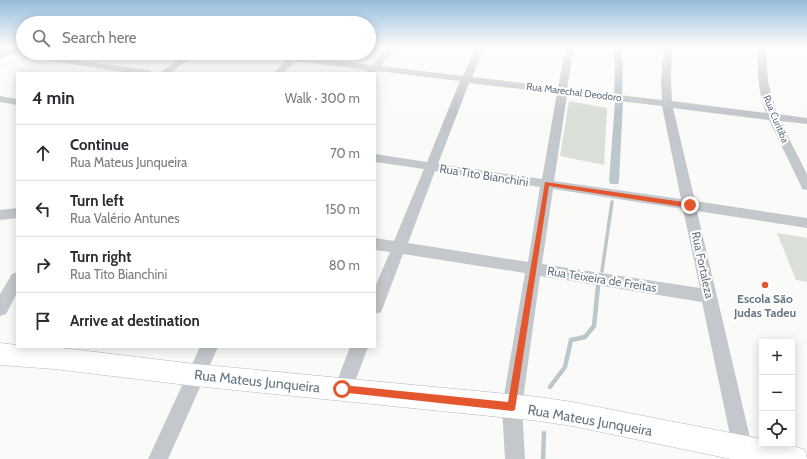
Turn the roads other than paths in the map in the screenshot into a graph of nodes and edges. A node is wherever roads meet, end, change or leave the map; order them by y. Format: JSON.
{"nodes":[{"id":1,"x":115,"y":68,"type":"edge"},
{"id":2,"x":471,"y":68,"type":"edge"},
{"id":3,"x":566,"y":68,"type":"edge"},
{"id":4,"x":667,"y":68,"type":"edge"},
{"id":5,"x":762,"y":68,"type":"edge"},
{"id":6,"x":373,"y":70,"type":"edge"},
{"id":7,"x":141,"y":72,"type":"edge"},
{"id":8,"x":466,"y":79,"type":"junction"},
{"id":9,"x":562,"y":91,"type":"junction"},
{"id":10,"x":0,"y":99,"type":"edge"},
{"id":11,"x":16,"y":102,"type":"edge"},
{"id":12,"x":667,"y":104,"type":"junction"},
{"id":13,"x":773,"y":117,"type":"junction"},
{"id":14,"x":807,"y":121,"type":"edge"},
{"id":15,"x":376,"y":158,"type":"edge"},
{"id":16,"x":431,"y":167,"type":"junction"},
{"id":17,"x":547,"y":184,"type":"junction"},
{"id":18,"x":807,"y":186,"type":"edge"},
{"id":19,"x":690,"y":205,"type":"junction"},
{"id":20,"x":16,"y":213,"type":"edge"},
{"id":21,"x":0,"y":215,"type":"edge"},
{"id":22,"x":807,"y":223,"type":"edge"},
{"id":23,"x":376,"y":244,"type":"edge"},
{"id":24,"x":398,"y":248,"type":"junction"},
{"id":25,"x":533,"y":269,"type":"junction"},
{"id":26,"x":16,"y":280,"type":"edge"},
{"id":27,"x":709,"y":296,"type":"junction"},
{"id":28,"x":376,"y":304,"type":"edge"},
{"id":29,"x":0,"y":309,"type":"edge"},
{"id":30,"x":208,"y":348,"type":"edge"},
{"id":31,"x":359,"y":348,"type":"edge"},
{"id":32,"x":58,"y":352,"type":"edge"},
{"id":33,"x":0,"y":354,"type":"edge"},
{"id":34,"x":195,"y":375,"type":"junction"},
{"id":35,"x":342,"y":389,"type":"junction"},
{"id":36,"x":512,"y":407,"type":"junction"},
{"id":37,"x":744,"y":454,"type":"edge"},
{"id":38,"x":158,"y":459,"type":"edge"},
{"id":39,"x":514,"y":459,"type":"edge"},
{"id":40,"x":796,"y":459,"type":"edge"}],
"edges":[{"from":1,"to":7,"type":"street"},
{"from":2,"to":8,"type":"street"},
{"from":3,"to":9,"type":"street"},
{"from":4,"to":12,"type":"street","name":"Rua Fortaleza"},
{"from":5,"to":13,"type":"street","name":"Rua Curitiba"},
{"from":6,"to":8,"type":"street","name":"Rua Marechal Deodoro"},
{"from":8,"to":9,"type":"street","name":"Rua Marechal Deodoro"},
{"from":8,"to":16,"type":"street"},
{"from":9,"to":12,"type":"street","name":"Rua Marechal Deodoro"},
{"from":9,"to":17,"type":"street"},
{"from":10,"to":11,"type":"street"},
{"from":12,"to":13,"type":"street","name":"Rua Marechal Deodoro"},
{"from":12,"to":19,"type":"street","name":"Rua Fortaleza"},
{"from":13,"to":14,"type":"street","name":"Rua Marechal Deodoro"},
{"from":13,"to":18,"type":"street","name":"Rua Curitiba"},
{"from":15,"to":16,"type":"street","name":"Rua Tito Bianchini"},
{"from":16,"to":17,"type":"street","name":"Rua Tito Bianchini"},
{"from":16,"to":24,"type":"street"},
{"from":17,"to":19,"type":"street","name":"Rua Tito Bianchini"},
{"from":17,"to":25,"type":"street"},
{"from":19,"to":22,"type":"street","name":"Rua Tito Bianchini"},
{"from":19,"to":27,"type":"street","name":"Rua Fortaleza"},
{"from":20,"to":21,"type":"street"},
{"from":23,"to":24,"type":"street","name":"Rua Teixeira de Freitas"},
{"from":24,"to":25,"type":"street","name":"Rua Teixeira de Freitas"},
{"from":24,"to":28,"type":"street"},
{"from":25,"to":27,"type":"street","name":"Rua Teixeira de Freitas"},
{"from":25,"to":36,"type":"street"},
{"from":26,"to":29,"type":"street"},
{"from":27,"to":37,"type":"street","name":"Rua Fortaleza"},
{"from":30,"to":34,"type":"street"},
{"from":31,"to":35,"type":"street"},
{"from":32,"to":33,"type":"main road","name":"Rua Mateus Junqueira"},
{"from":32,"to":34,"type":"main road","name":"Rua Mateus Junqueira"},
{"from":34,"to":35,"type":"main road","name":"Rua Mateus Junqueira"},
{"from":34,"to":38,"type":"street"},
{"from":35,"to":36,"type":"main road","name":"Rua Mateus Junqueira"},
{"from":36,"to":37,"type":"main road","name":"Rua Mateus Junqueira"},
{"from":36,"to":39,"type":"street"},
{"from":37,"to":40,"type":"main road","name":"Rua Mateus Junqueira"}]}
